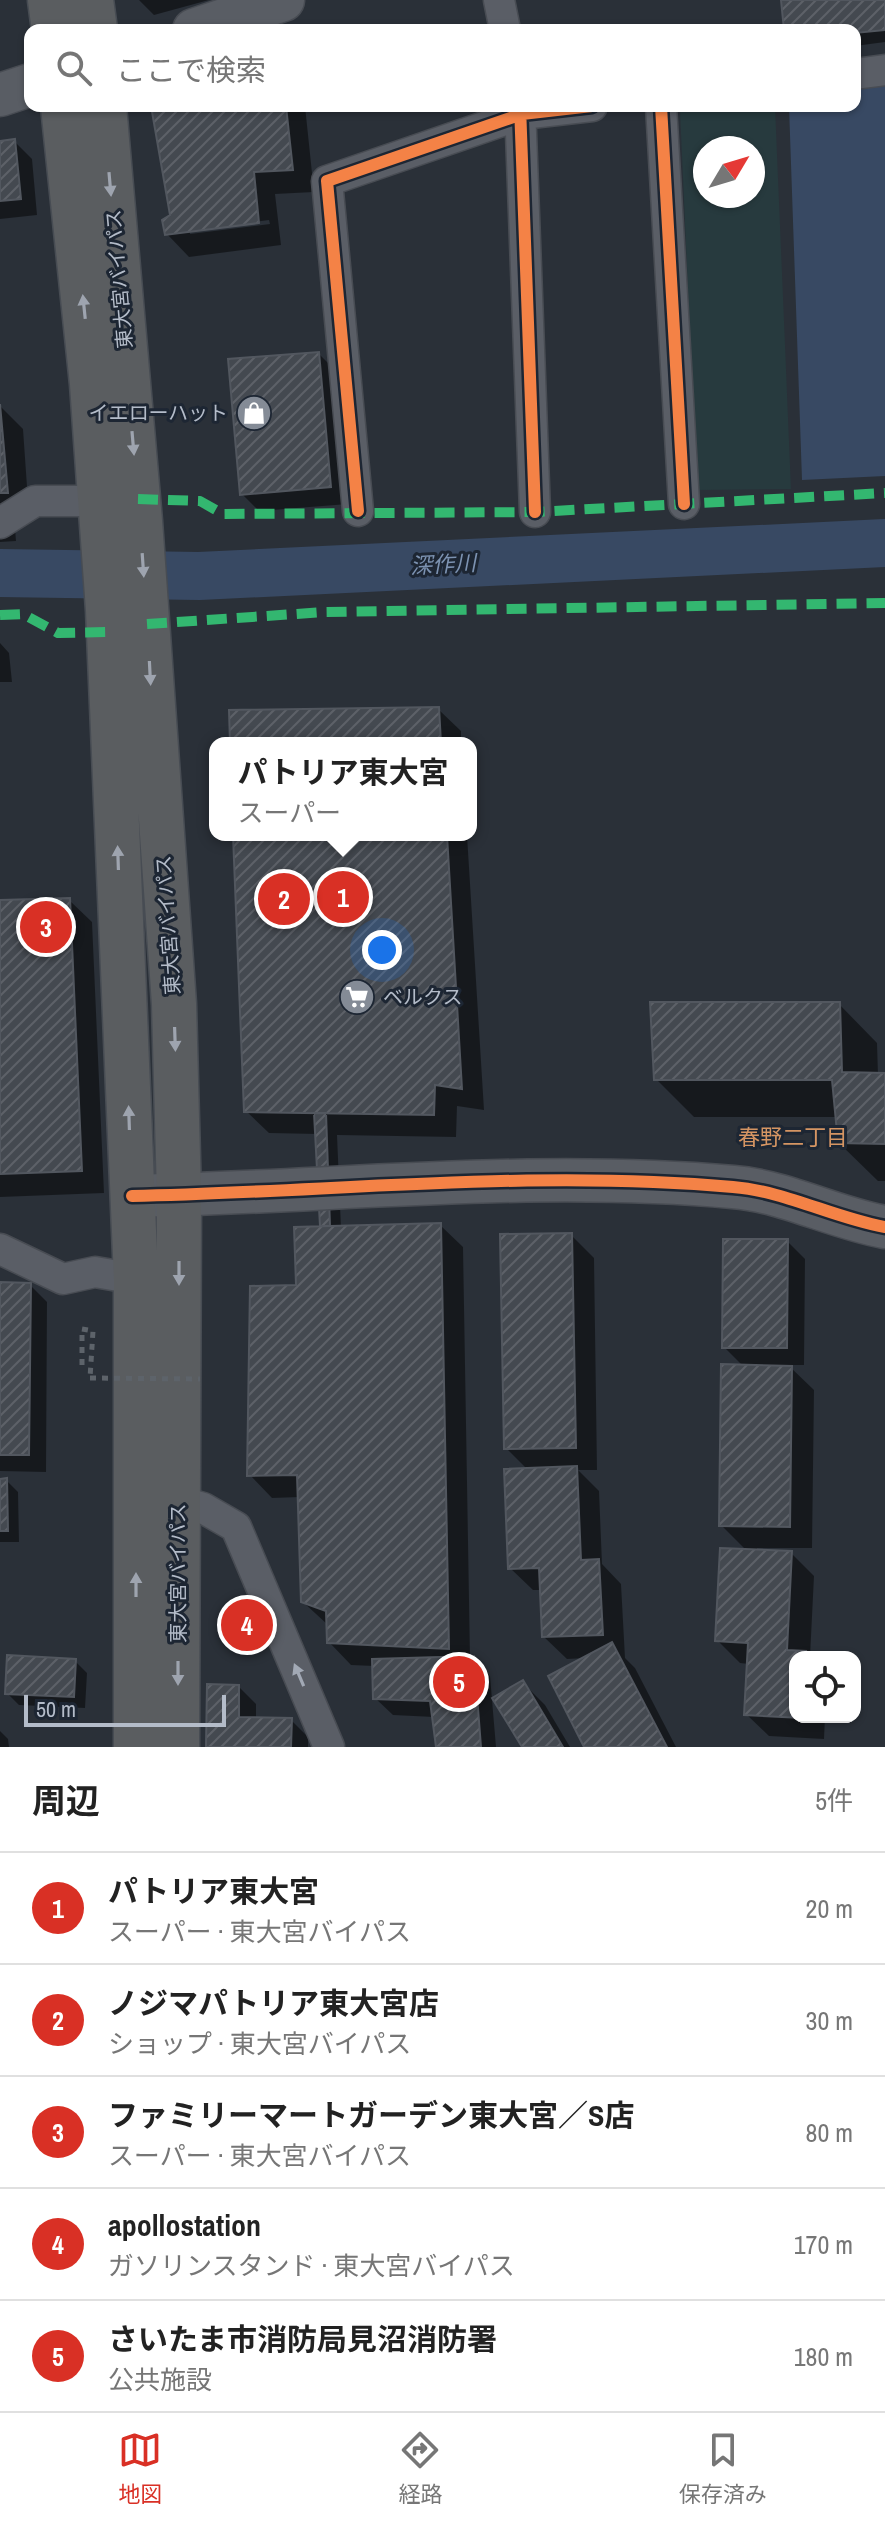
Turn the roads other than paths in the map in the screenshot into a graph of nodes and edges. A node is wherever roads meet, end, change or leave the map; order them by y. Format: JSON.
{"nodes":[{"id":1,"x":50,"y":0,"type":"edge"},
{"id":2,"x":91,"y":0,"type":"edge"},
{"id":3,"x":283,"y":0,"type":"edge"},
{"id":4,"x":499,"y":0,"type":"edge"},
{"id":5,"x":53,"y":24,"type":"edge"},
{"id":6,"x":94,"y":24,"type":"edge"},
{"id":7,"x":212,"y":24,"type":"edge"},
{"id":8,"x":504,"y":24,"type":"edge"},
{"id":9,"x":885,"y":70,"type":"edge"},
{"id":10,"x":861,"y":73,"type":"edge"},
{"id":11,"x":24,"y":87,"type":"edge"},
{"id":12,"x":0,"y":95,"type":"edge"},
{"id":13,"x":64,"y":112,"type":"edge"},
{"id":14,"x":104,"y":112,"type":"edge"},
{"id":15,"x":516,"y":112,"type":"edge"},
{"id":16,"x":521,"y":112,"type":"edge"},
{"id":17,"x":661,"y":112,"type":"edge"},
{"id":18,"x":684,"y":504,"type":"dead end"},
{"id":19,"x":358,"y":511,"type":"dead end"},
{"id":20,"x":535,"y":512,"type":"dead end"},
{"id":21,"x":114,"y":515,"type":"junction"},
{"id":22,"x":0,"y":523,"type":"edge"},
{"id":23,"x":127,"y":610,"type":"junction"},
{"id":24,"x":179,"y":1195,"type":"junction"},
{"id":25,"x":132,"y":1196,"type":"junction"},
{"id":26,"x":885,"y":1227,"type":"edge"},
{"id":27,"x":0,"y":1249,"type":"edge"},
{"id":28,"x":136,"y":1279,"type":"junction"},
{"id":29,"x":179,"y":1501,"type":"junction"},
{"id":30,"x":136,"y":1747,"type":"edge"},
{"id":31,"x":177,"y":1747,"type":"edge"},
{"id":32,"x":329,"y":1747,"type":"edge"}],
"edges":[{"from":1,"to":5,"type":"highway"},
{"from":2,"to":6,"type":"highway"},
{"from":3,"to":7,"type":"street"},
{"from":4,"to":8,"type":"street"},
{"from":9,"to":10,"type":"street"},
{"from":11,"to":12,"type":"street"},
{"from":21,"to":13,"type":"highway","name":"東大宮バイパス","one_way":true},
{"from":14,"to":21,"type":"highway","name":"東大宮バイパス","one_way":true},
{"from":15,"to":19,"type":"street"},
{"from":16,"to":20,"type":"street"},
{"from":17,"to":18,"type":"street"},
{"from":21,"to":22,"type":"street"},
{"from":21,"to":23,"type":"highway","name":"東大宮バイパス"},
{"from":23,"to":24,"type":"highway","name":"東大宮バイパス","one_way":true},
{"from":25,"to":23,"type":"highway","name":"東大宮バイパス","one_way":true},
{"from":24,"to":25,"type":"street"},
{"from":24,"to":26,"type":"street"},
{"from":24,"to":29,"type":"highway","name":"東大宮バイパス","one_way":true},
{"from":25,"to":28,"type":"highway","name":"東大宮バイパス"},
{"from":27,"to":28,"type":"street"},
{"from":30,"to":28,"type":"highway","name":"東大宮バイパス","one_way":true},
{"from":29,"to":31,"type":"highway","name":"東大宮バイパス","one_way":true},
{"from":32,"to":29,"type":"street","one_way":true}]}
